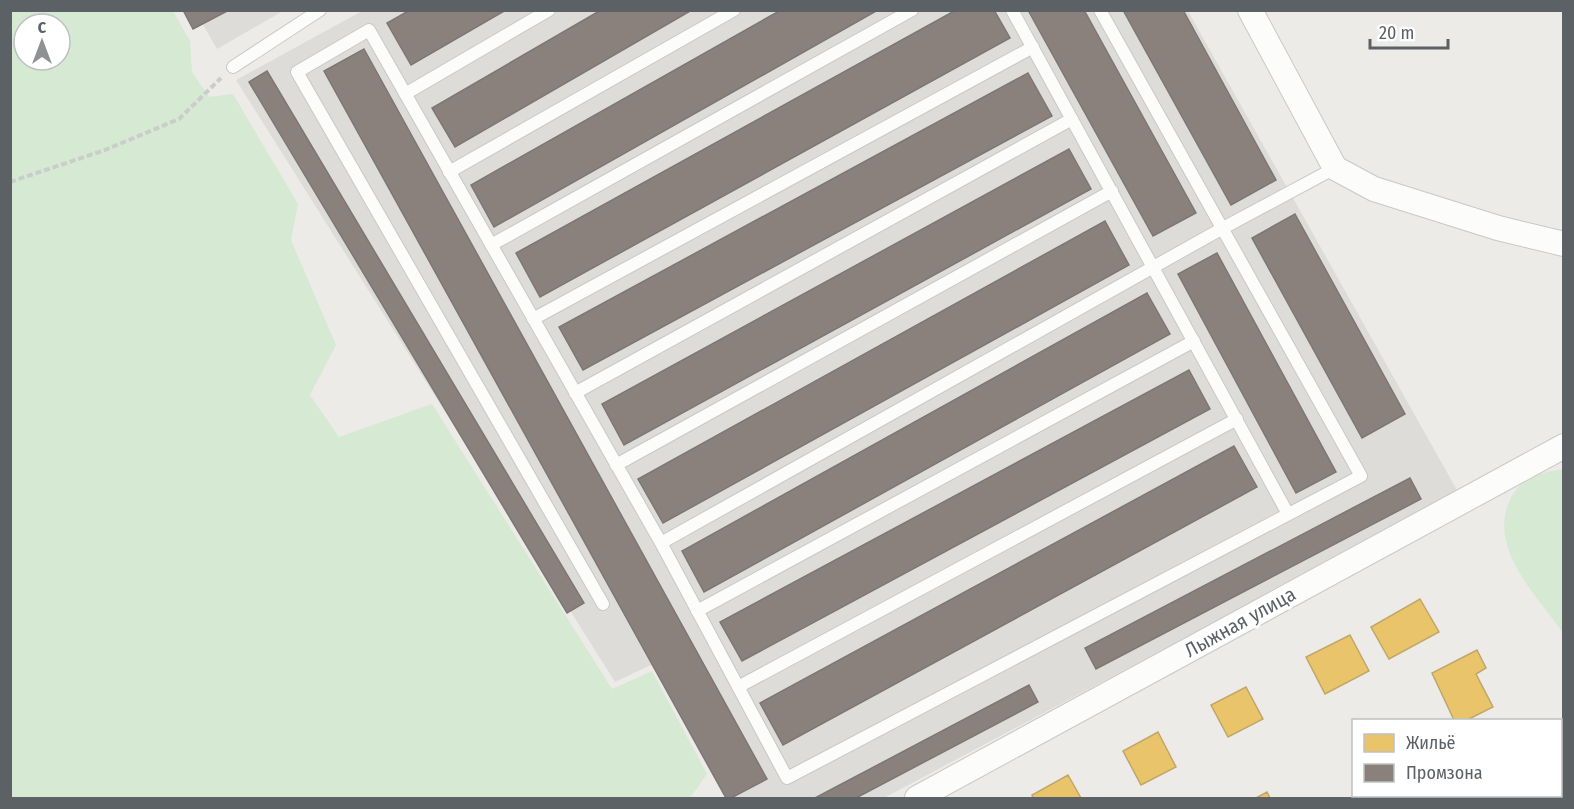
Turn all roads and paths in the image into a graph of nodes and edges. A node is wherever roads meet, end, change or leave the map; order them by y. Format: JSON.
{"nodes":[{"id":1,"x":320,"y":10,"type":"edge"},
{"id":2,"x":549,"y":10,"type":"edge"},
{"id":3,"x":734,"y":10,"type":"edge"},
{"id":4,"x":912,"y":10,"type":"edge"},
{"id":5,"x":1012,"y":10,"type":"edge"},
{"id":6,"x":1100,"y":10,"type":"edge"},
{"id":7,"x":1250,"y":10,"type":"edge"},
{"id":8,"x":1033,"y":47,"type":"junction"},
{"id":9,"x":233,"y":67,"type":"joint"},
{"id":10,"x":405,"y":94,"type":"junction"},
{"id":11,"x":1072,"y":119,"type":"junction"},
{"id":12,"x":1335,"y":168,"type":"junction"},
{"id":13,"x":449,"y":172,"type":"junction"},
{"id":14,"x":10,"y":182,"type":"edge"},
{"id":15,"x":1112,"y":191,"type":"junction"},
{"id":16,"x":1222,"y":228,"type":"junction"},
{"id":17,"x":1563,"y":244,"type":"edge"},
{"id":18,"x":491,"y":245,"type":"junction"},
{"id":19,"x":1154,"y":266,"type":"junction"},
{"id":20,"x":533,"y":319,"type":"junction"},
{"id":21,"x":1194,"y":341,"type":"junction"},
{"id":22,"x":575,"y":393,"type":"junction"},
{"id":23,"x":1236,"y":419,"type":"junction"},
{"id":24,"x":1563,"y":446,"type":"edge"},
{"id":25,"x":616,"y":465,"type":"junction"},
{"id":26,"x":1288,"y":514,"type":"junction"},
{"id":27,"x":661,"y":543,"type":"junction"},
{"id":28,"x":603,"y":604,"type":"dead end"},
{"id":29,"x":697,"y":611,"type":"junction"},
{"id":30,"x":738,"y":687,"type":"junction"},
{"id":31,"x":917,"y":798,"type":"edge"}],
"edges":[{"from":1,"to":9,"type":"lane"},
{"from":2,"to":10,"type":"lane"},
{"from":3,"to":13,"type":"lane"},
{"from":4,"to":18,"type":"lane"},
{"from":5,"to":8,"type":"lane"},
{"from":6,"to":16,"type":"lane"},
{"from":7,"to":12,"type":"street"},
{"from":8,"to":11,"type":"lane"},
{"from":8,"to":20,"type":"lane"},
{"from":9,"to":14,"type":"path"},
{"from":10,"to":13,"type":"lane"},
{"from":10,"to":28,"type":"lane"},
{"from":11,"to":15,"type":"lane"},
{"from":11,"to":22,"type":"lane"},
{"from":12,"to":16,"type":"lane"},
{"from":12,"to":17,"type":"street"},
{"from":13,"to":18,"type":"lane"},
{"from":15,"to":19,"type":"lane"},
{"from":15,"to":25,"type":"lane"},
{"from":16,"to":19,"type":"lane"},
{"from":16,"to":26,"type":"lane"},
{"from":18,"to":20,"type":"lane"},
{"from":19,"to":21,"type":"lane"},
{"from":19,"to":27,"type":"lane"},
{"from":20,"to":22,"type":"lane"},
{"from":21,"to":23,"type":"lane"},
{"from":21,"to":29,"type":"lane"},
{"from":22,"to":25,"type":"lane"},
{"from":23,"to":26,"type":"lane"},
{"from":23,"to":30,"type":"lane"},
{"from":24,"to":31,"type":"street","name":"Лыжная улица"},
{"from":25,"to":27,"type":"lane"},
{"from":26,"to":30,"type":"lane"},
{"from":27,"to":29,"type":"lane"},
{"from":29,"to":30,"type":"lane"}]}
